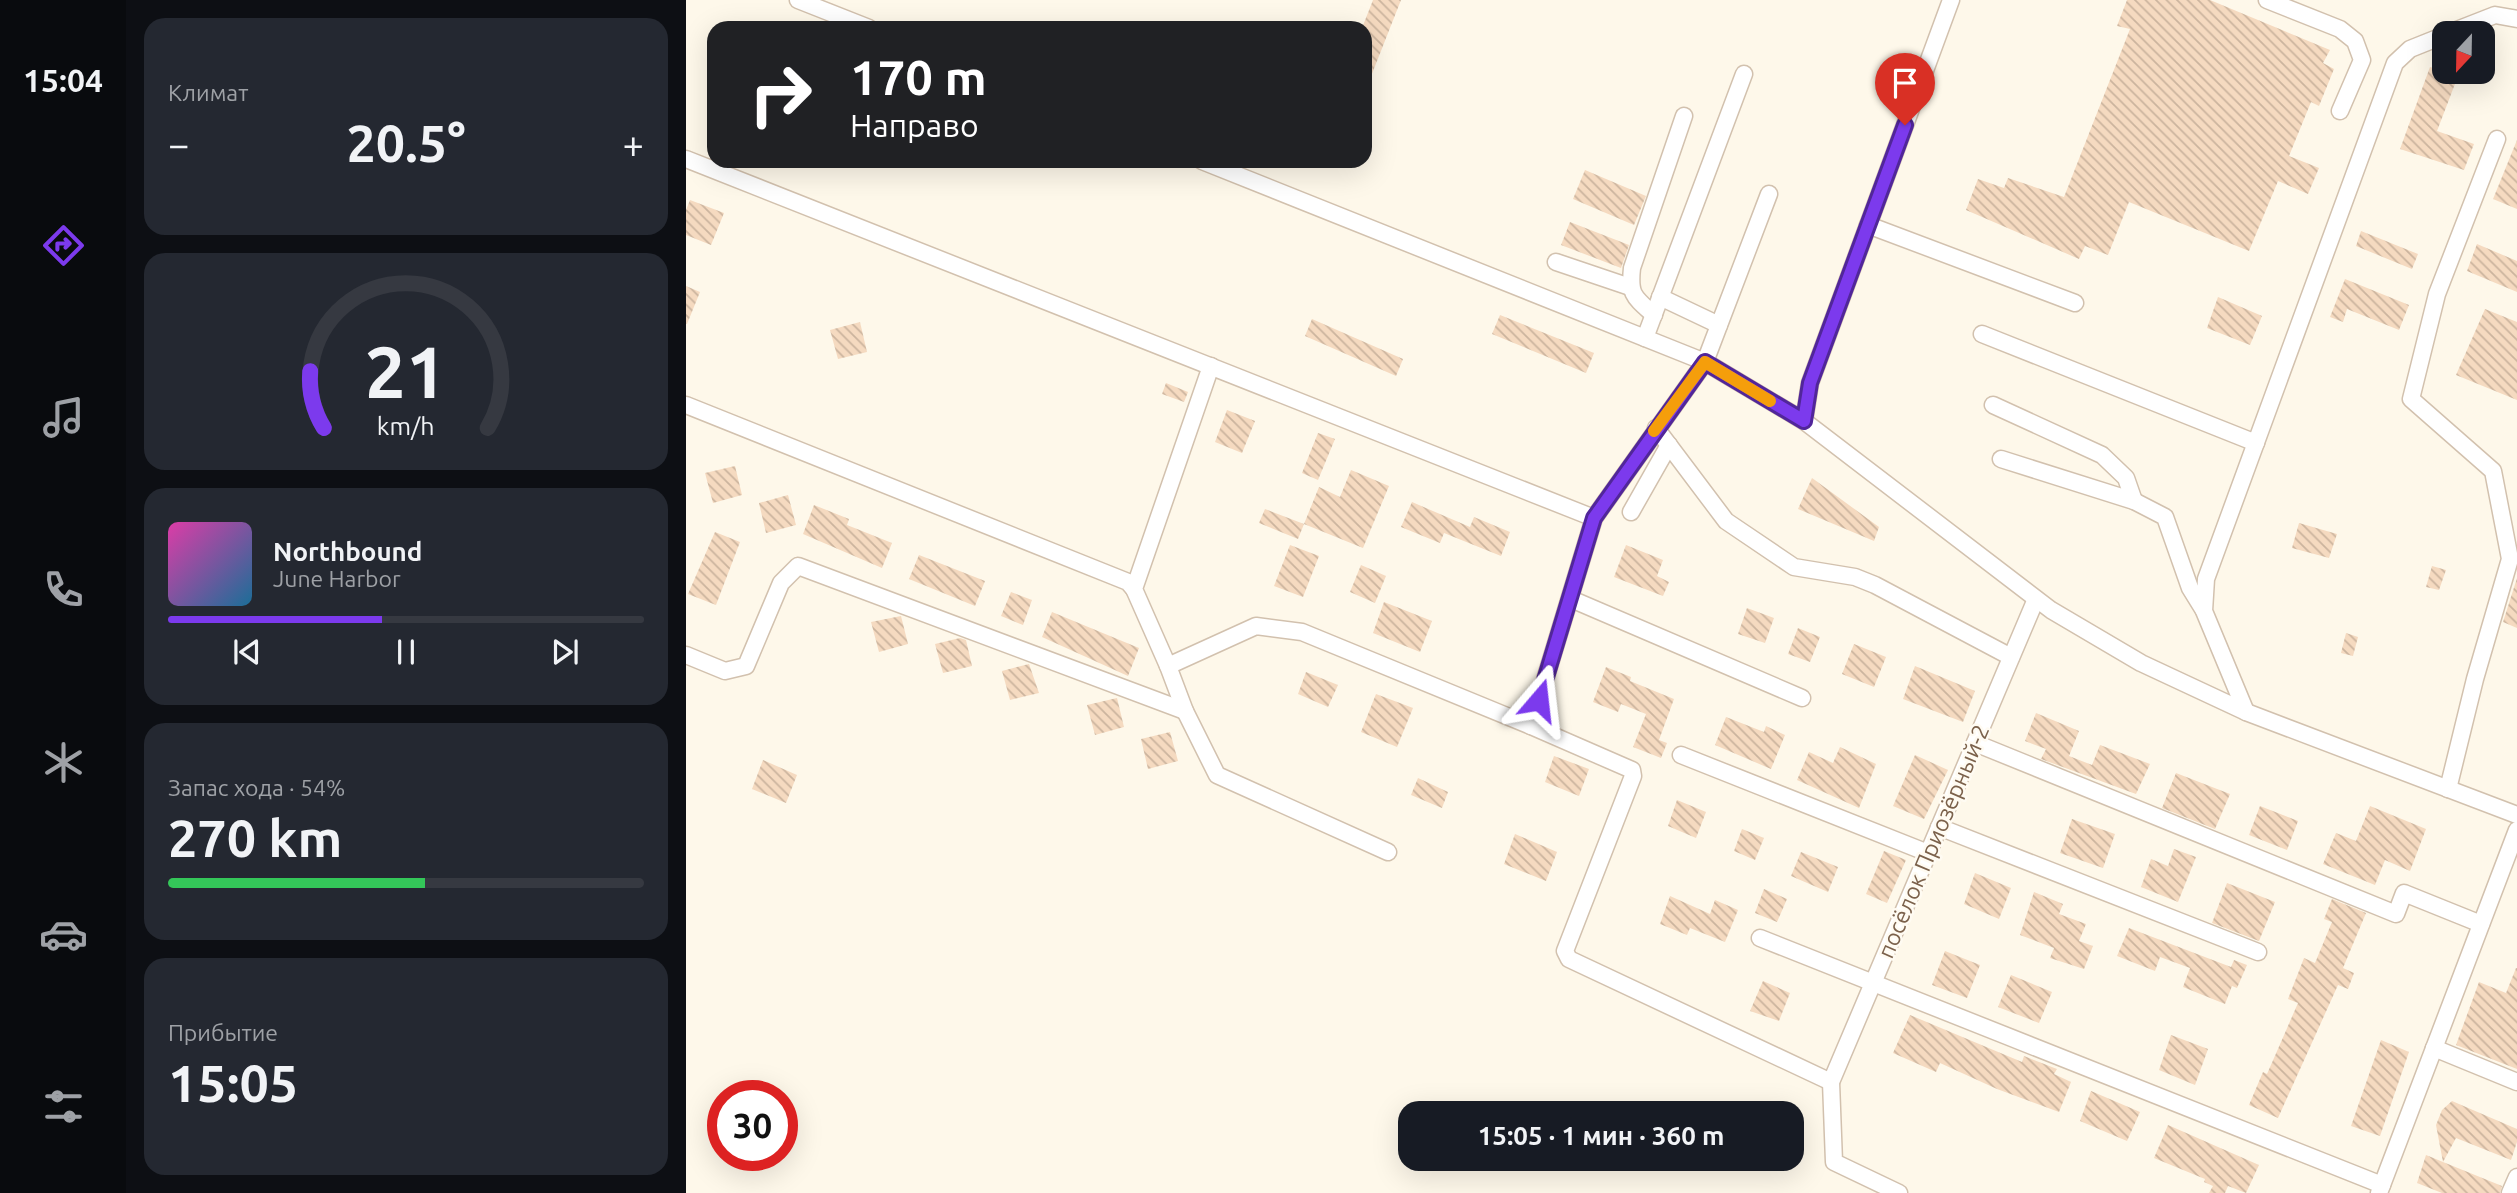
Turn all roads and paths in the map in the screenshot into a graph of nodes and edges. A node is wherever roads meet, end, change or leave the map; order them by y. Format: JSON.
{"nodes":[{"id":1,"x":1951,"y":0,"type":"edge"},
{"id":2,"x":2267,"y":0,"type":"edge"},
{"id":3,"x":805,"y":1,"type":"edge"},
{"id":4,"x":2517,"y":19,"type":"edge"},
{"id":5,"x":852,"y":21,"type":"edge"},
{"id":6,"x":2480,"y":21,"type":"edge"},
{"id":7,"x":2432,"y":40,"type":"edge"},
{"id":8,"x":1744,"y":74,"type":"dead end"},
{"id":9,"x":2340,"y":111,"type":"dead end"},
{"id":10,"x":1684,"y":116,"type":"dead end"},
{"id":11,"x":2497,"y":139,"type":"dead end"},
{"id":12,"x":686,"y":159,"type":"edge"},
{"id":13,"x":707,"y":167,"type":"edge"},
{"id":14,"x":709,"y":168,"type":"edge"},
{"id":15,"x":1220,"y":168,"type":"edge"},
{"id":16,"x":1769,"y":194,"type":"dead end"},
{"id":17,"x":1868,"y":225,"type":"junction"},
{"id":18,"x":1556,"y":262,"type":"dead end"},
{"id":19,"x":1630,"y":287,"type":"junction"},
{"id":20,"x":1660,"y":297,"type":"junction"},
{"id":21,"x":2076,"y":303,"type":"dead end"},
{"id":22,"x":1654,"y":315,"type":"junction"},
{"id":23,"x":1719,"y":325,"type":"junction"},
{"id":24,"x":1982,"y":334,"type":"dead end"},
{"id":25,"x":1645,"y":338,"type":"junction"},
{"id":26,"x":1705,"y":362,"type":"junction"},
{"id":27,"x":1211,"y":366,"type":"junction"},
{"id":28,"x":686,"y":405,"type":"edge"},
{"id":29,"x":1993,"y":405,"type":"dead end"},
{"id":30,"x":1804,"y":421,"type":"junction"},
{"id":31,"x":1656,"y":428,"type":"junction"},
{"id":32,"x":2256,"y":443,"type":"junction"},
{"id":33,"x":1669,"y":445,"type":"junction"},
{"id":34,"x":2001,"y":459,"type":"dead end"},
{"id":35,"x":2134,"y":501,"type":"junction"},
{"id":36,"x":1631,"y":512,"type":"dead end"},
{"id":37,"x":1594,"y":518,"type":"junction"},
{"id":38,"x":1134,"y":589,"type":"junction"},
{"id":39,"x":1572,"y":599,"type":"junction"},
{"id":40,"x":2036,"y":599,"type":"junction"},
{"id":41,"x":2204,"y":611,"type":"junction"},
{"id":42,"x":686,"y":655,"type":"edge"},
{"id":43,"x":2011,"y":657,"type":"junction"},
{"id":44,"x":1168,"y":666,"type":"junction"},
{"id":45,"x":1802,"y":698,"type":"dead end"},
{"id":46,"x":1185,"y":711,"type":"junction"},
{"id":47,"x":2246,"y":712,"type":"junction"},
{"id":48,"x":1531,"y":726,"type":"junction"},
{"id":49,"x":1975,"y":743,"type":"junction"},
{"id":50,"x":1681,"y":755,"type":"dead end"},
{"id":51,"x":2448,"y":789,"type":"junction"},
{"id":52,"x":2517,"y":815,"type":"edge"},
{"id":53,"x":1939,"y":827,"type":"junction"},
{"id":54,"x":2517,"y":830,"type":"edge"},
{"id":55,"x":1388,"y":852,"type":"dead end"},
{"id":56,"x":1928,"y":853,"type":"junction"},
{"id":57,"x":2481,"y":924,"type":"junction"},
{"id":58,"x":1760,"y":938,"type":"dead end"},
{"id":59,"x":2258,"y":953,"type":"dead end"},
{"id":60,"x":1873,"y":983,"type":"junction"},
{"id":61,"x":2434,"y":1048,"type":"junction"},
{"id":62,"x":1831,"y":1082,"type":"junction"},
{"id":63,"x":2517,"y":1082,"type":"edge"},
{"id":64,"x":2517,"y":1177,"type":"edge"},
{"id":65,"x":2381,"y":1189,"type":"edge"},
{"id":66,"x":1899,"y":1193,"type":"edge"},
{"id":67,"x":2510,"y":1193,"type":"edge"}],
"edges":[{"from":1,"to":17,"type":"street"},
{"from":2,"to":9,"type":"street"},
{"from":3,"to":5,"type":"street"},
{"from":4,"to":6,"type":"street"},
{"from":7,"to":32,"type":"street"},
{"from":8,"to":20,"type":"street"},
{"from":10,"to":19,"type":"street"},
{"from":11,"to":51,"type":"street"},
{"from":12,"to":13,"type":"street"},
{"from":14,"to":27,"type":"street"},
{"from":15,"to":25,"type":"street"},
{"from":16,"to":23,"type":"street"},
{"from":17,"to":21,"type":"street"},
{"from":17,"to":30,"type":"street"},
{"from":18,"to":19,"type":"street"},
{"from":19,"to":22,"type":"street"},
{"from":20,"to":22,"type":"street"},
{"from":20,"to":23,"type":"street"},
{"from":22,"to":25,"type":"street"},
{"from":23,"to":26,"type":"street"},
{"from":24,"to":32,"type":"street"},
{"from":25,"to":26,"type":"street"},
{"from":26,"to":30,"type":"street"},
{"from":26,"to":31,"type":"street"},
{"from":27,"to":37,"type":"street"},
{"from":27,"to":38,"type":"street"},
{"from":28,"to":38,"type":"street"},
{"from":29,"to":35,"type":"street"},
{"from":30,"to":40,"type":"street"},
{"from":31,"to":33,"type":"street"},
{"from":31,"to":37,"type":"street"},
{"from":32,"to":41,"type":"street"},
{"from":33,"to":36,"type":"street"},
{"from":33,"to":43,"type":"street"},
{"from":34,"to":35,"type":"street"},
{"from":35,"to":41,"type":"street"},
{"from":37,"to":39,"type":"street"},
{"from":38,"to":44,"type":"street"},
{"from":39,"to":45,"type":"street"},
{"from":39,"to":48,"type":"street"},
{"from":40,"to":43,"type":"street","name":"посёлок Приозёрный-2"},
{"from":40,"to":47,"type":"street"},
{"from":41,"to":47,"type":"street"},
{"from":42,"to":46,"type":"street"},
{"from":43,"to":49,"type":"street","name":"посёлок Приозёрный-2"},
{"from":44,"to":46,"type":"street"},
{"from":44,"to":48,"type":"street"},
{"from":46,"to":55,"type":"street"},
{"from":47,"to":51,"type":"street"},
{"from":48,"to":62,"type":"street"},
{"from":49,"to":53,"type":"street","name":"посёлок Приозёрный-2"},
{"from":49,"to":57,"type":"street"},
{"from":50,"to":56,"type":"street"},
{"from":51,"to":52,"type":"street"},
{"from":53,"to":56,"type":"street","name":"посёлок Приозёрный-2"},
{"from":53,"to":59,"type":"street"},
{"from":54,"to":57,"type":"street"},
{"from":56,"to":60,"type":"street","name":"посёлок Приозёрный-2"},
{"from":57,"to":61,"type":"street"},
{"from":58,"to":60,"type":"street"},
{"from":60,"to":62,"type":"street","name":"посёлок Приозёрный-2"},
{"from":60,"to":65,"type":"street"},
{"from":61,"to":63,"type":"street"},
{"from":61,"to":65,"type":"street"},
{"from":62,"to":66,"type":"street"},
{"from":64,"to":67,"type":"street"}]}
